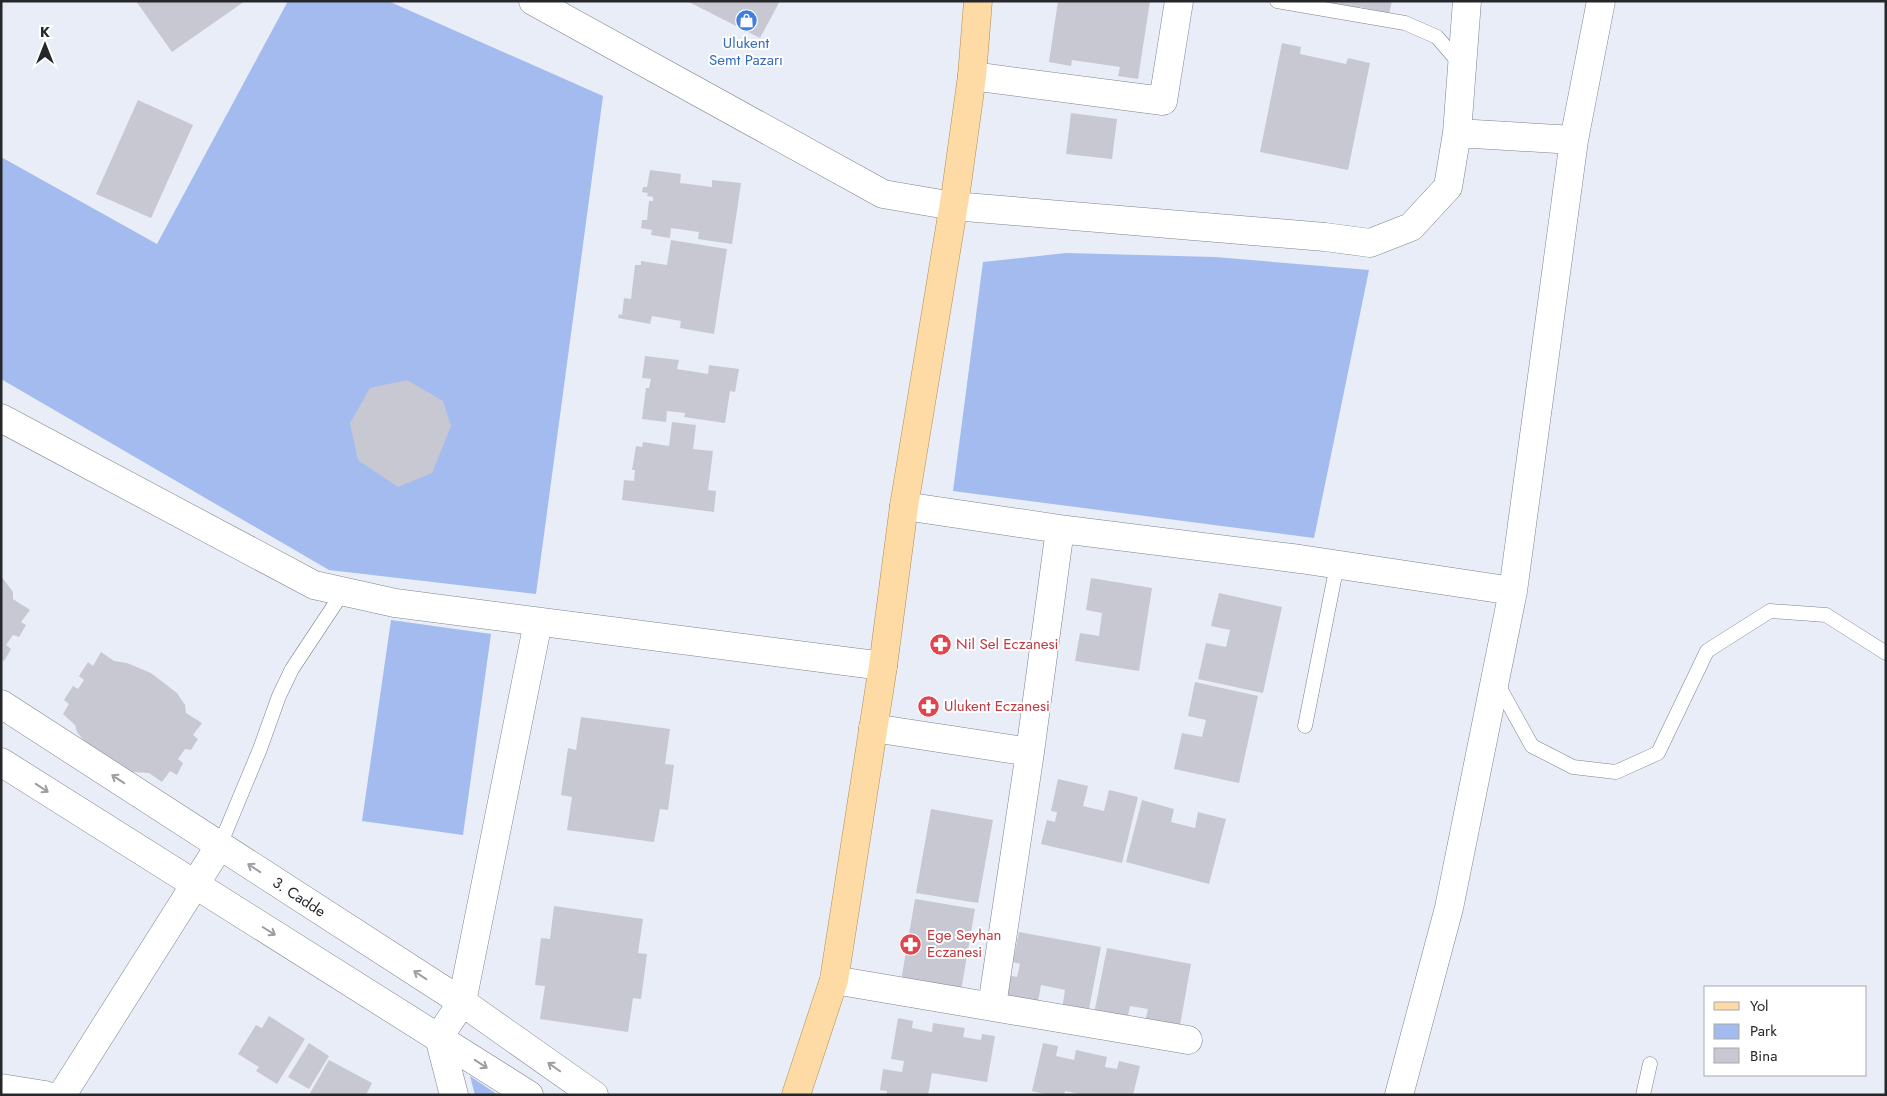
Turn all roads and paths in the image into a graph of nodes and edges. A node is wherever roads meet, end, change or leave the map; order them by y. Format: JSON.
{"nodes":[{"id":1,"x":533,"y":1,"type":"edge"},
{"id":2,"x":978,"y":1,"type":"edge"},
{"id":3,"x":1179,"y":1,"type":"edge"},
{"id":4,"x":1277,"y":1,"type":"edge"},
{"id":5,"x":1468,"y":1,"type":"edge"},
{"id":6,"x":1601,"y":1,"type":"edge"},
{"id":7,"x":1462,"y":66,"type":"junction"},
{"id":8,"x":972,"y":76,"type":"junction"},
{"id":9,"x":1457,"y":133,"type":"junction"},
{"id":10,"x":1574,"y":140,"type":"junction"},
{"id":11,"x":953,"y":206,"type":"junction"},
{"id":12,"x":1,"y":418,"type":"edge"},
{"id":13,"x":904,"y":506,"type":"junction"},
{"id":14,"x":1060,"y":529,"type":"junction"},
{"id":15,"x":1337,"y":564,"type":"junction"},
{"id":16,"x":1513,"y":591,"type":"junction"},
{"id":17,"x":343,"y":592,"type":"junction"},
{"id":18,"x":538,"y":622,"type":"junction"},
{"id":19,"x":1886,"y":653,"type":"edge"},
{"id":20,"x":883,"y":666,"type":"junction"},
{"id":21,"x":1495,"y":681,"type":"junction"},
{"id":22,"x":1,"y":704,"type":"edge"},
{"id":23,"x":1305,"y":726,"type":"dead end"},
{"id":24,"x":873,"y":728,"type":"junction"},
{"id":25,"x":1030,"y":752,"type":"junction"},
{"id":26,"x":1,"y":762,"type":"edge"},
{"id":27,"x":220,"y":845,"type":"junction"},
{"id":28,"x":195,"y":886,"type":"junction"},
{"id":29,"x":834,"y":980,"type":"junction"},
{"id":30,"x":462,"y":1002,"type":"junction"},
{"id":31,"x":992,"y":1006,"type":"junction"},
{"id":32,"x":440,"y":1037,"type":"junction"},
{"id":33,"x":1188,"y":1040,"type":"dead end"},
{"id":34,"x":1650,"y":1064,"type":"dead end"},
{"id":35,"x":1,"y":1088,"type":"edge"},
{"id":36,"x":45,"y":1095,"type":"edge"},
{"id":37,"x":62,"y":1095,"type":"edge"},
{"id":38,"x":454,"y":1095,"type":"edge"},
{"id":39,"x":529,"y":1095,"type":"edge"},
{"id":40,"x":594,"y":1095,"type":"edge"},
{"id":41,"x":796,"y":1095,"type":"edge"},
{"id":42,"x":1399,"y":1095,"type":"edge"},
{"id":43,"x":1643,"y":1095,"type":"edge"}],
"edges":[{"from":1,"to":11,"type":"street"},
{"from":2,"to":8,"type":"main road"},
{"from":3,"to":8,"type":"street"},
{"from":4,"to":7,"type":"lane"},
{"from":5,"to":7,"type":"street"},
{"from":6,"to":10,"type":"street"},
{"from":7,"to":9,"type":"street"},
{"from":8,"to":11,"type":"main road"},
{"from":9,"to":10,"type":"street"},
{"from":9,"to":11,"type":"street"},
{"from":10,"to":16,"type":"street"},
{"from":11,"to":13,"type":"main road"},
{"from":12,"to":17,"type":"street"},
{"from":13,"to":14,"type":"street"},
{"from":13,"to":20,"type":"main road"},
{"from":14,"to":15,"type":"street"},
{"from":14,"to":25,"type":"street"},
{"from":15,"to":16,"type":"street"},
{"from":15,"to":23,"type":"lane"},
{"from":16,"to":21,"type":"street"},
{"from":17,"to":18,"type":"street"},
{"from":17,"to":27,"type":"lane"},
{"from":18,"to":20,"type":"street"},
{"from":18,"to":30,"type":"street"},
{"from":19,"to":21,"type":"lane"},
{"from":20,"to":24,"type":"main road"},
{"from":21,"to":42,"type":"street"},
{"from":27,"to":22,"type":"street","name":"3. Cadde","one_way":true},
{"from":24,"to":25,"type":"street"},
{"from":24,"to":29,"type":"main road"},
{"from":25,"to":31,"type":"street"},
{"from":26,"to":28,"type":"street","one_way":true},
{"from":27,"to":28,"type":"street"},
{"from":30,"to":27,"type":"street","name":"3. Cadde","one_way":true},
{"from":28,"to":32,"type":"street","one_way":true},
{"from":28,"to":37,"type":"street"},
{"from":29,"to":31,"type":"street"},
{"from":29,"to":41,"type":"main road"},
{"from":30,"to":32,"type":"street"},
{"from":40,"to":30,"type":"street","name":"3. Cadde","one_way":true},
{"from":31,"to":33,"type":"street"},
{"from":32,"to":38,"type":"street"},
{"from":32,"to":39,"type":"street","one_way":true},
{"from":34,"to":43,"type":"lane"},
{"from":35,"to":36,"type":"street"}]}
